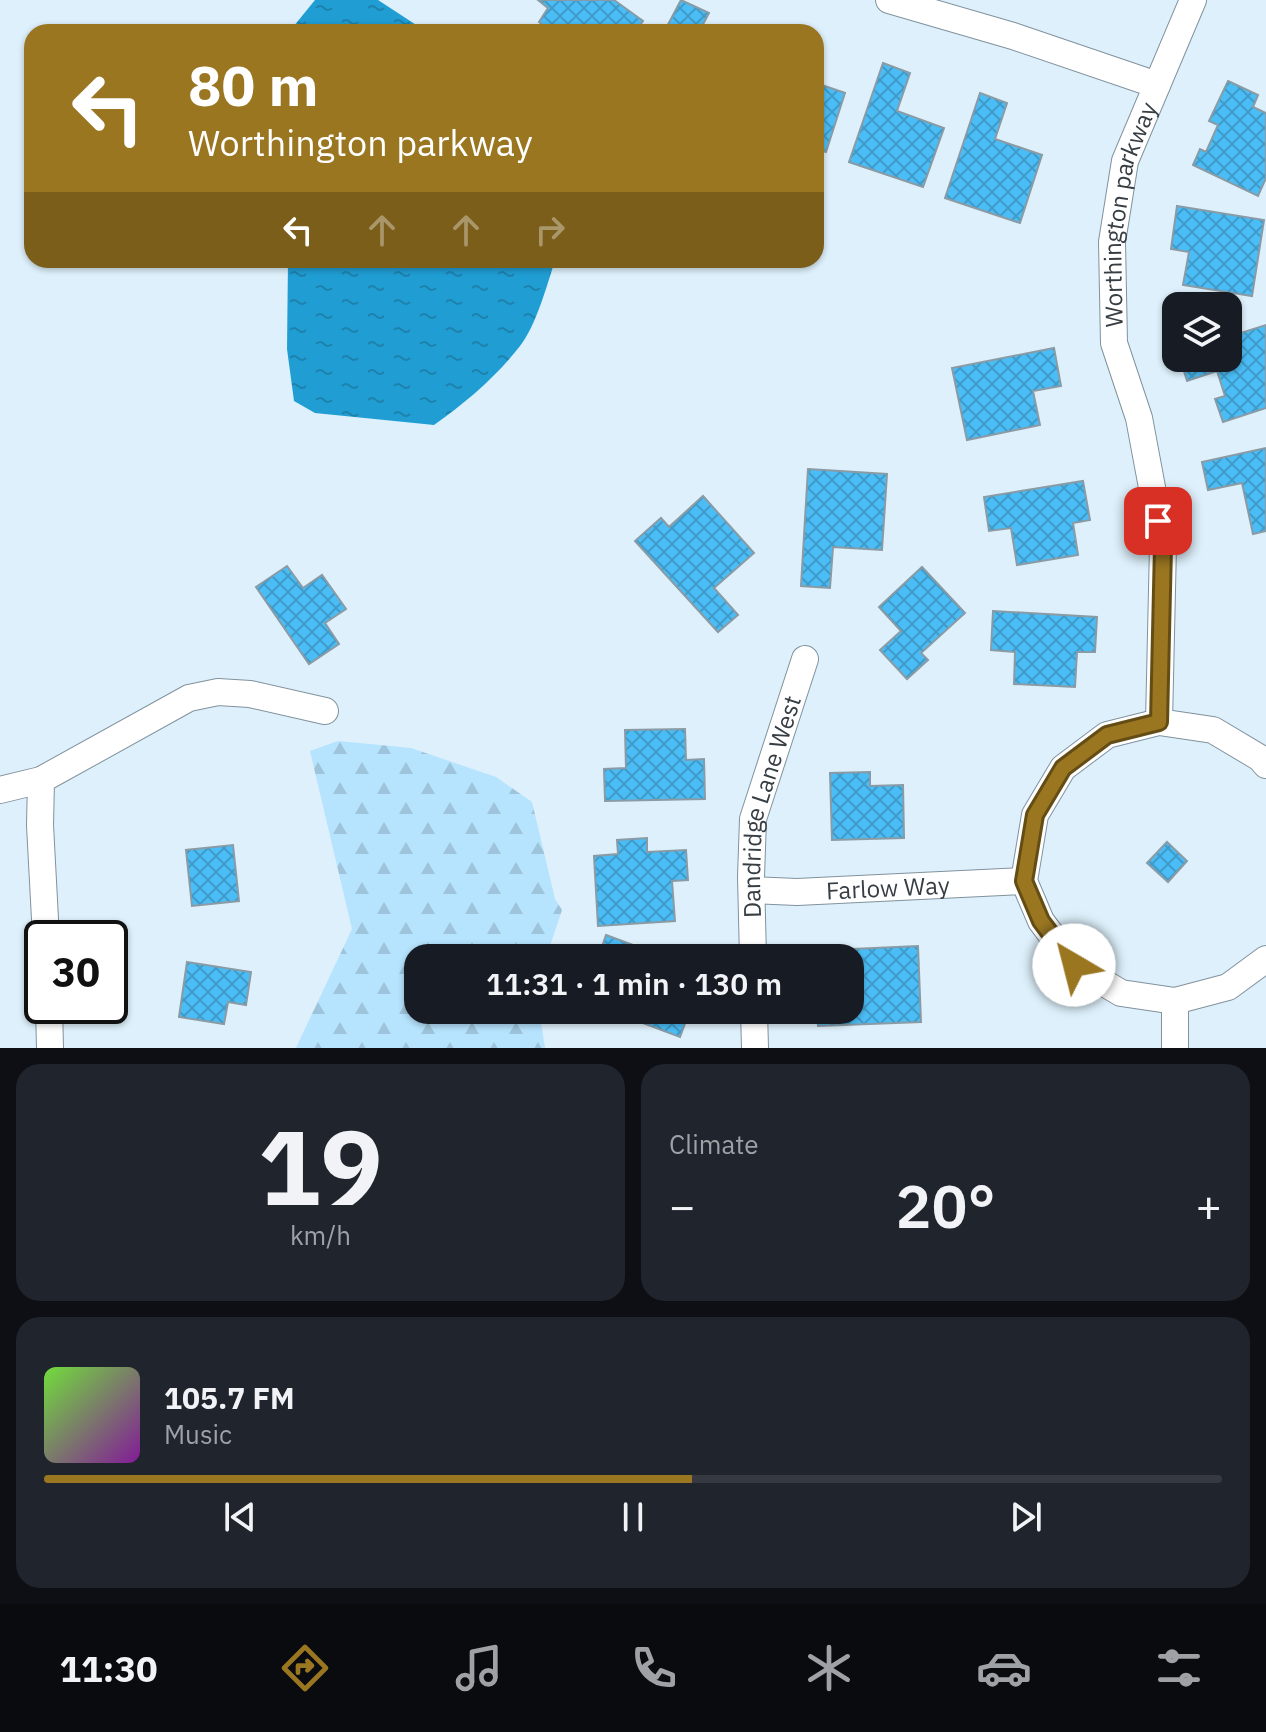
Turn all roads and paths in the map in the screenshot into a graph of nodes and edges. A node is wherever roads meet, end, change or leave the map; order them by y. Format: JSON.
{"nodes":[{"id":1,"x":889,"y":0,"type":"edge"},
{"id":2,"x":1193,"y":0,"type":"edge"},
{"id":3,"x":1157,"y":85,"type":"junction"},
{"id":4,"x":805,"y":659,"type":"dead end"},
{"id":5,"x":325,"y":711,"type":"dead end"},
{"id":6,"x":1159,"y":722,"type":"junction"},
{"id":7,"x":1266,"y":765,"type":"edge"},
{"id":8,"x":41,"y":780,"type":"junction"},
{"id":9,"x":0,"y":790,"type":"edge"},
{"id":10,"x":1024,"y":881,"type":"junction"},
{"id":11,"x":752,"y":890,"type":"junction"},
{"id":12,"x":45,"y":920,"type":"edge"},
{"id":13,"x":753,"y":944,"type":"edge"},
{"id":14,"x":1266,"y":959,"type":"edge"},
{"id":15,"x":1175,"y":1001,"type":"junction"},
{"id":16,"x":49,"y":1024,"type":"edge"},
{"id":17,"x":754,"y":1024,"type":"edge"},
{"id":18,"x":50,"y":1048,"type":"edge"},
{"id":19,"x":755,"y":1048,"type":"edge"},
{"id":20,"x":1175,"y":1048,"type":"edge"}],
"edges":[{"from":1,"to":3,"type":"street"},
{"from":2,"to":3,"type":"street","name":"Worthington parkway"},
{"from":3,"to":6,"type":"street","name":"Worthington parkway"},
{"from":4,"to":11,"type":"street","name":"Dandridge Lane West"},
{"from":5,"to":8,"type":"street"},
{"from":6,"to":7,"type":"street"},
{"from":6,"to":10,"type":"street"},
{"from":8,"to":9,"type":"street"},
{"from":8,"to":12,"type":"street"},
{"from":10,"to":11,"type":"street","name":"Farlow Way"},
{"from":10,"to":15,"type":"street"},
{"from":11,"to":13,"type":"street","name":"Dandridge Lane West"},
{"from":14,"to":15,"type":"street"},
{"from":15,"to":20,"type":"street"},
{"from":16,"to":18,"type":"street"},
{"from":17,"to":19,"type":"street"}]}
